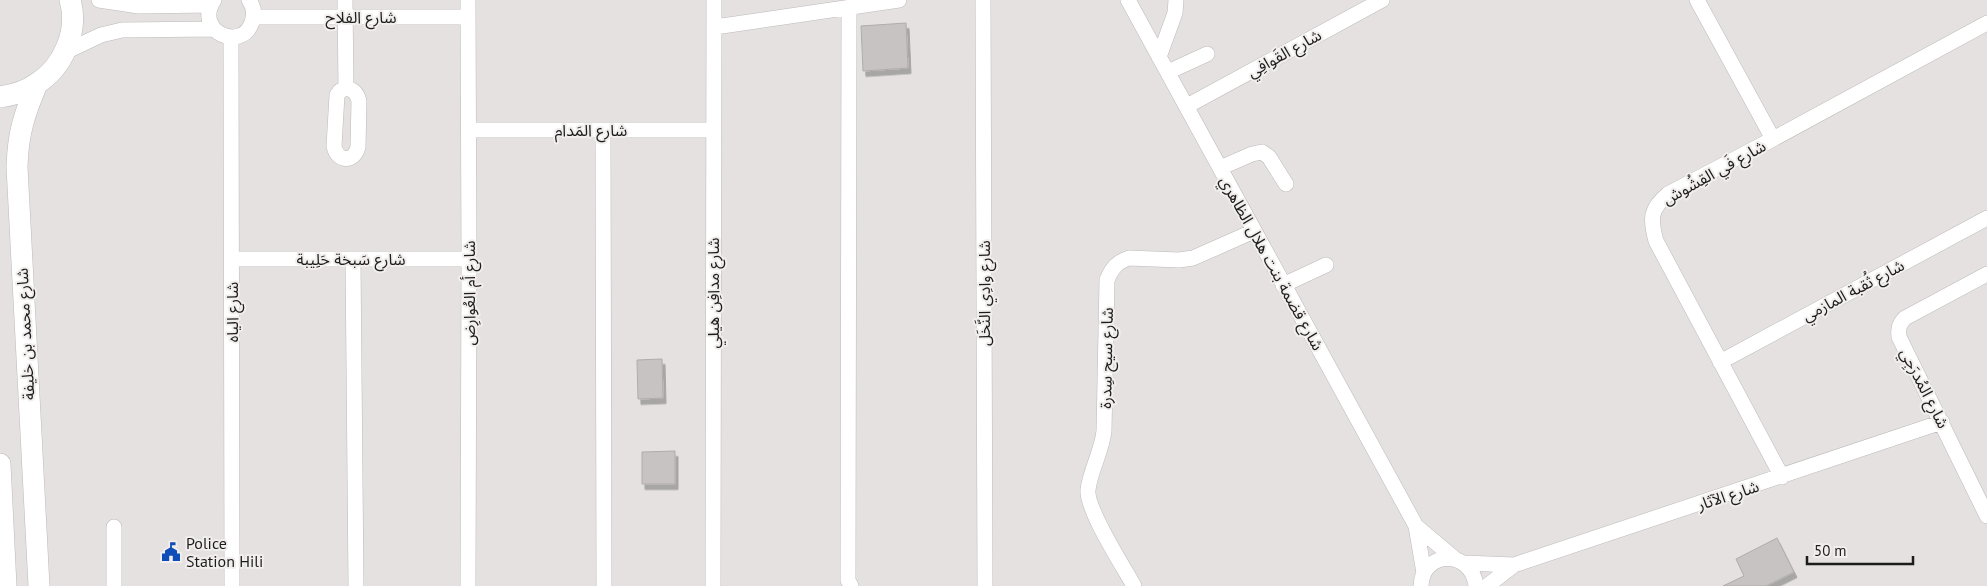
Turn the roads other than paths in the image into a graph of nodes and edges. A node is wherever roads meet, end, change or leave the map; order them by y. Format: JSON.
{"nodes":[{"id":1,"x":70,"y":0,"type":"edge"},
{"id":2,"x":99,"y":0,"type":"edge"},
{"id":3,"x":249,"y":0,"type":"edge"},
{"id":4,"x":345,"y":0,"type":"edge"},
{"id":5,"x":468,"y":0,"type":"edge"},
{"id":6,"x":714,"y":0,"type":"edge"},
{"id":7,"x":899,"y":0,"type":"edge"},
{"id":8,"x":984,"y":0,"type":"edge"},
{"id":9,"x":1128,"y":0,"type":"edge"},
{"id":10,"x":1176,"y":0,"type":"edge"},
{"id":11,"x":1382,"y":0,"type":"edge"},
{"id":12,"x":1697,"y":0,"type":"edge"},
{"id":13,"x":213,"y":2,"type":"edge"},
{"id":14,"x":848,"y":8,"type":"junction"},
{"id":15,"x":468,"y":16,"type":"junction"},
{"id":16,"x":254,"y":17,"type":"junction"},
{"id":17,"x":344,"y":17,"type":"junction"},
{"id":18,"x":1987,"y":22,"type":"edge"},
{"id":19,"x":714,"y":27,"type":"junction"},
{"id":20,"x":214,"y":29,"type":"junction"},
{"id":21,"x":231,"y":37,"type":"junction"},
{"id":22,"x":65,"y":52,"type":"junction"},
{"id":23,"x":1207,"y":54,"type":"dead end"},
{"id":24,"x":1159,"y":57,"type":"junction"},
{"id":25,"x":1168,"y":72,"type":"junction"},
{"id":26,"x":37,"y":84,"type":"junction"},
{"id":27,"x":346,"y":88,"type":"dead end"},
{"id":28,"x":0,"y":97,"type":"edge"},
{"id":29,"x":1187,"y":106,"type":"junction"},
{"id":30,"x":469,"y":130,"type":"junction"},
{"id":31,"x":603,"y":130,"type":"junction"},
{"id":32,"x":713,"y":130,"type":"junction"},
{"id":33,"x":1773,"y":139,"type":"junction"},
{"id":34,"x":1220,"y":168,"type":"junction"},
{"id":35,"x":1286,"y":184,"type":"dead end"},
{"id":36,"x":1987,"y":218,"type":"edge"},
{"id":37,"x":1254,"y":231,"type":"junction"},
{"id":38,"x":232,"y":259,"type":"junction"},
{"id":39,"x":469,"y":259,"type":"junction"},
{"id":40,"x":353,"y":260,"type":"junction"},
{"id":41,"x":1326,"y":265,"type":"dead end"},
{"id":42,"x":1987,"y":274,"type":"edge"},
{"id":43,"x":1283,"y":284,"type":"junction"},
{"id":44,"x":1720,"y":362,"type":"junction"},
{"id":45,"x":1942,"y":422,"type":"junction"},
{"id":46,"x":0,"y":464,"type":"edge"},
{"id":47,"x":1782,"y":477,"type":"junction"},
{"id":48,"x":1987,"y":516,"type":"edge"},
{"id":49,"x":1416,"y":526,"type":"junction"},
{"id":50,"x":114,"y":527,"type":"dead end"},
{"id":51,"x":1460,"y":561,"type":"junction"},
{"id":52,"x":1514,"y":565,"type":"junction"},
{"id":53,"x":1420,"y":582,"type":"edge"},
{"id":54,"x":6,"y":586,"type":"edge"},
{"id":55,"x":39,"y":586,"type":"edge"},
{"id":56,"x":114,"y":586,"type":"edge"},
{"id":57,"x":232,"y":586,"type":"edge"},
{"id":58,"x":356,"y":586,"type":"edge"},
{"id":59,"x":468,"y":586,"type":"edge"},
{"id":60,"x":604,"y":586,"type":"edge"},
{"id":61,"x":713,"y":586,"type":"edge"},
{"id":62,"x":851,"y":586,"type":"edge"},
{"id":63,"x":985,"y":586,"type":"edge"},
{"id":64,"x":1134,"y":586,"type":"edge"},
{"id":65,"x":1476,"y":586,"type":"edge"},
{"id":66,"x":1488,"y":586,"type":"edge"}],
"edges":[{"from":1,"to":22,"type":"highway"},
{"from":2,"to":13,"type":"street"},
{"from":3,"to":16,"type":"street"},
{"from":4,"to":17,"type":"street"},
{"from":5,"to":15,"type":"street","name":"شارع أم العُوارِض"},
{"from":6,"to":19,"type":"street","name":"شارع مدافِن هيلي"},
{"from":7,"to":14,"type":"street"},
{"from":8,"to":63,"type":"street","name":"شارع وادِي النَّخَل"},
{"from":9,"to":24,"type":"street","name":"شارع قضمة بنت هلال الظاهري"},
{"from":10,"to":24,"type":"street"},
{"from":11,"to":29,"type":"street","name":"شارع القَوافِي"},
{"from":12,"to":33,"type":"street"},
{"from":13,"to":20,"type":"street"},
{"from":14,"to":19,"type":"street"},
{"from":14,"to":62,"type":"street"},
{"from":15,"to":17,"type":"street","name":"شارع الفلاح"},
{"from":15,"to":30,"type":"street","name":"شارع أم العُوارِض"},
{"from":16,"to":17,"type":"street","name":"شارع الفلاح"},
{"from":16,"to":21,"type":"street"},
{"from":17,"to":27,"type":"street"},
{"from":18,"to":33,"type":"street","name":"شارع فَي القِشُوش"},
{"from":19,"to":32,"type":"street","name":"شارع مدافِن هيلي"},
{"from":20,"to":21,"type":"street"},
{"from":20,"to":22,"type":"street"},
{"from":21,"to":38,"type":"street","name":"شارع الياه"},
{"from":22,"to":26,"type":"highway"},
{"from":23,"to":25,"type":"street"},
{"from":24,"to":25,"type":"street","name":"شارع قضمة بنت هلال الظاهري"},
{"from":25,"to":29,"type":"street","name":"شارع قضمة بنت هلال الظاهري"},
{"from":26,"to":28,"type":"highway"},
{"from":26,"to":55,"type":"highway","name":"شارع محمد بن خليفة"},
{"from":29,"to":34,"type":"street","name":"شارع قضمة بنت هلال الظاهري"},
{"from":30,"to":31,"type":"street","name":"شارع المَدام"},
{"from":30,"to":39,"type":"street","name":"شارع أم العُوارِض"},
{"from":31,"to":32,"type":"street","name":"شارع المَدام"},
{"from":31,"to":60,"type":"street"},
{"from":32,"to":61,"type":"street","name":"شارع مدافِن هيلي"},
{"from":33,"to":44,"type":"street","name":"شارع فَي القِشُوش"},
{"from":34,"to":35,"type":"street"},
{"from":34,"to":37,"type":"street","name":"شارع قضمة بنت هلال الظاهري"},
{"from":36,"to":44,"type":"street","name":"شارع ثُقبة المازمي"},
{"from":37,"to":43,"type":"street","name":"شارع قضمة بنت هلال الظاهري"},
{"from":37,"to":64,"type":"street","name":"شارع سيح سِدرة"},
{"from":38,"to":40,"type":"street","name":"شارع سَبخة حَلِيبة"},
{"from":38,"to":57,"type":"street","name":"شارع الياه"},
{"from":39,"to":40,"type":"street","name":"شارع سَبخة حَلِيبة"},
{"from":39,"to":59,"type":"street","name":"شارع أم العُوارِض"},
{"from":40,"to":58,"type":"street"},
{"from":41,"to":43,"type":"street"},
{"from":42,"to":45,"type":"street","name":"شارع المُدرَجِي"},
{"from":43,"to":49,"type":"street","name":"شارع قضمة بنت هلال الظاهري"},
{"from":44,"to":47,"type":"street","name":"شارع فَي القِشُوش"},
{"from":45,"to":47,"type":"street","name":"شارع الآثار"},
{"from":45,"to":48,"type":"street","name":"شارع المُدرَجِي"},
{"from":46,"to":54,"type":"highway"},
{"from":47,"to":52,"type":"street","name":"شارع الآثار"},
{"from":49,"to":51,"type":"street","name":"شارع قضمة بنت هلال الظاهري"},
{"from":49,"to":53,"type":"street","name":"شارع قضمة بنت هلال الظاهري"},
{"from":50,"to":56,"type":"street"},
{"from":51,"to":52,"type":"street","name":"شارع الآثار"},
{"from":51,"to":53,"type":"street","name":"شارع الآثار"},
{"from":51,"to":65,"type":"street","name":"شارع قضمة بنت هلال الظاهري"},
{"from":52,"to":66,"type":"street","name":"شارع الآثار"}]}
